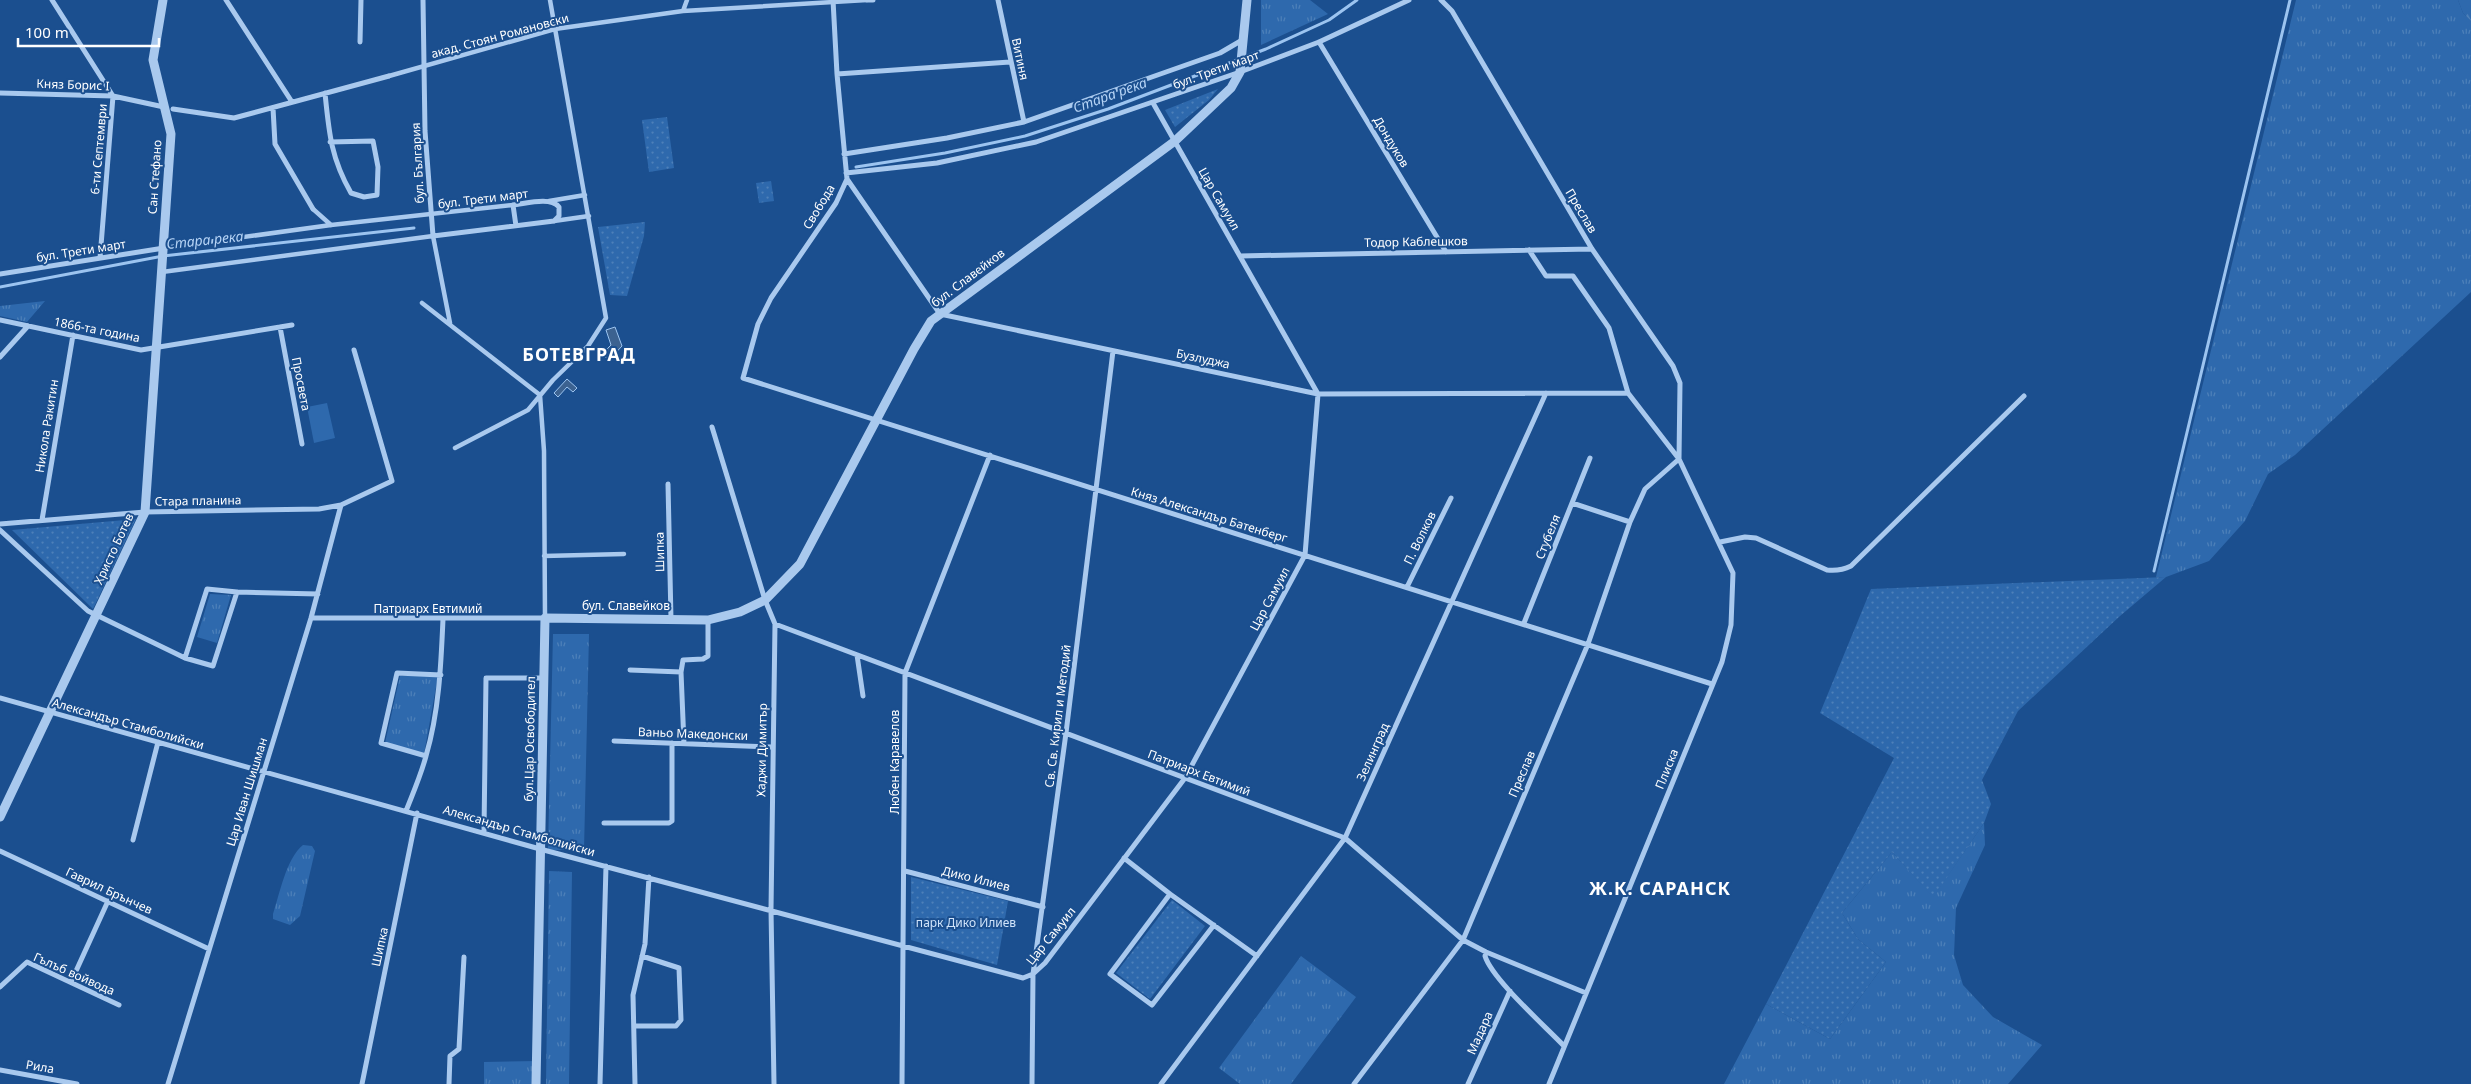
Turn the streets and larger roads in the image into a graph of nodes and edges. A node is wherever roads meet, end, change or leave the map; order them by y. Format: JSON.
{"nodes":[{"id":1,"x":52,"y":0,"type":"edge"},
{"id":2,"x":163,"y":0,"type":"edge"},
{"id":3,"x":226,"y":0,"type":"edge"},
{"id":4,"x":361,"y":0,"type":"edge"},
{"id":5,"x":424,"y":0,"type":"edge"},
{"id":6,"x":550,"y":0,"type":"edge"},
{"id":7,"x":687,"y":0,"type":"edge"},
{"id":8,"x":867,"y":0,"type":"edge"},
{"id":9,"x":873,"y":0,"type":"edge"},
{"id":10,"x":998,"y":0,"type":"edge"},
{"id":11,"x":1247,"y":0,"type":"edge"},
{"id":12,"x":1409,"y":0,"type":"edge"},
{"id":13,"x":1441,"y":0,"type":"edge"},
{"id":14,"x":833,"y":1,"type":"edge"},
{"id":15,"x":683,"y":11,"type":"junction"},
{"id":16,"x":555,"y":29,"type":"junction"},
{"id":17,"x":1244,"y":39,"type":"junction"},
{"id":18,"x":360,"y":42,"type":"dead end"},
{"id":19,"x":1319,"y":42,"type":"junction"},
{"id":20,"x":1010,"y":62,"type":"junction"},
{"id":21,"x":425,"y":66,"type":"junction"},
{"id":22,"x":1241,"y":68,"type":"junction"},
{"id":23,"x":837,"y":74,"type":"junction"},
{"id":24,"x":388,"y":76,"type":"joint"},
{"id":25,"x":0,"y":93,"type":"edge"},
{"id":26,"x":325,"y":93,"type":"junction"},
{"id":27,"x":113,"y":96,"type":"junction"},
{"id":28,"x":292,"y":102,"type":"junction"},
{"id":29,"x":1153,"y":103,"type":"junction"},
{"id":30,"x":169,"y":108,"type":"junction"},
{"id":31,"x":273,"y":108,"type":"junction"},
{"id":32,"x":1024,"y":122,"type":"junction"},
{"id":33,"x":1175,"y":141,"type":"junction"},
{"id":34,"x":330,"y":142,"type":"junction"},
{"id":35,"x":844,"y":154,"type":"junction"},
{"id":36,"x":846,"y":176,"type":"junction"},
{"id":37,"x":585,"y":195,"type":"junction"},
{"id":38,"x":548,"y":201,"type":"junction"},
{"id":39,"x":513,"y":205,"type":"junction"},
{"id":40,"x":313,"y":209,"type":"joint"},
{"id":41,"x":431,"y":215,"type":"junction"},
{"id":42,"x":589,"y":216,"type":"junction"},
{"id":43,"x":550,"y":222,"type":"junction"},
{"id":44,"x":331,"y":225,"type":"junction"},
{"id":45,"x":516,"y":226,"type":"junction"},
{"id":46,"x":433,"y":236,"type":"junction"},
{"id":47,"x":1592,"y":249,"type":"junction"},
{"id":48,"x":164,"y":250,"type":"junction"},
{"id":49,"x":1529,"y":250,"type":"junction"},
{"id":50,"x":1446,"y":252,"type":"junction"},
{"id":51,"x":1240,"y":256,"type":"junction"},
{"id":52,"x":100,"y":258,"type":"junction"},
{"id":53,"x":162,"y":269,"type":"junction"},
{"id":54,"x":0,"y":274,"type":"edge"},
{"id":55,"x":422,"y":303,"type":"dead end"},
{"id":56,"x":940,"y":314,"type":"junction"},
{"id":57,"x":0,"y":320,"type":"edge"},
{"id":58,"x":450,"y":323,"type":"junction"},
{"id":59,"x":28,"y":326,"type":"junction"},
{"id":60,"x":292,"y":326,"type":"dead end"},
{"id":61,"x":280,"y":327,"type":"junction"},
{"id":62,"x":73,"y":335,"type":"junction"},
{"id":63,"x":157,"y":348,"type":"junction"},
{"id":64,"x":354,"y":350,"type":"dead end"},
{"id":65,"x":1113,"y":351,"type":"junction"},
{"id":66,"x":0,"y":357,"type":"edge"},
{"id":67,"x":743,"y":378,"type":"joint"},
{"id":68,"x":1546,"y":393,"type":"junction"},
{"id":69,"x":1628,"y":393,"type":"junction"},
{"id":70,"x":1318,"y":394,"type":"junction"},
{"id":71,"x":540,"y":396,"type":"junction"},
{"id":72,"x":2024,"y":396,"type":"dead end"},
{"id":73,"x":876,"y":419,"type":"junction"},
{"id":74,"x":712,"y":427,"type":"dead end"},
{"id":75,"x":302,"y":444,"type":"dead end"},
{"id":76,"x":455,"y":448,"type":"dead end"},
{"id":77,"x":990,"y":455,"type":"junction"},
{"id":78,"x":1590,"y":458,"type":"dead end"},
{"id":79,"x":1679,"y":460,"type":"junction"},
{"id":80,"x":668,"y":484,"type":"dead end"},
{"id":81,"x":1096,"y":491,"type":"junction"},
{"id":82,"x":1451,"y":498,"type":"dead end"},
{"id":83,"x":1572,"y":503,"type":"junction"},
{"id":84,"x":341,"y":505,"type":"junction"},
{"id":85,"x":145,"y":512,"type":"junction"},
{"id":86,"x":42,"y":520,"type":"junction"},
{"id":87,"x":1630,"y":522,"type":"junction"},
{"id":88,"x":0,"y":524,"type":"edge"},
{"id":89,"x":0,"y":530,"type":"edge"},
{"id":90,"x":1720,"y":542,"type":"junction"},
{"id":91,"x":624,"y":554,"type":"dead end"},
{"id":92,"x":1305,"y":555,"type":"junction"},
{"id":93,"x":544,"y":556,"type":"junction"},
{"id":94,"x":1407,"y":587,"type":"junction"},
{"id":95,"x":237,"y":592,"type":"junction"},
{"id":96,"x":318,"y":594,"type":"junction"},
{"id":97,"x":765,"y":600,"type":"junction"},
{"id":98,"x":1452,"y":602,"type":"junction"},
{"id":99,"x":97,"y":616,"type":"junction"},
{"id":100,"x":311,"y":618,"type":"junction"},
{"id":101,"x":545,"y":618,"type":"junction"},
{"id":102,"x":443,"y":619,"type":"junction"},
{"id":103,"x":671,"y":619,"type":"junction"},
{"id":104,"x":708,"y":620,"type":"junction"},
{"id":105,"x":1524,"y":623,"type":"junction"},
{"id":106,"x":775,"y":624,"type":"junction"},
{"id":107,"x":1588,"y":644,"type":"junction"},
{"id":108,"x":857,"y":655,"type":"junction"},
{"id":109,"x":185,"y":658,"type":"junction"},
{"id":110,"x":630,"y":670,"type":"dead end"},
{"id":111,"x":681,"y":672,"type":"junction"},
{"id":112,"x":905,"y":673,"type":"junction"},
{"id":113,"x":441,"y":675,"type":"junction"},
{"id":114,"x":544,"y":678,"type":"junction"},
{"id":115,"x":1712,"y":684,"type":"junction"},
{"id":116,"x":863,"y":696,"type":"dead end"},
{"id":117,"x":0,"y":698,"type":"edge"},
{"id":118,"x":51,"y":712,"type":"junction"},
{"id":119,"x":1066,"y":733,"type":"junction"},
{"id":120,"x":614,"y":741,"type":"dead end"},
{"id":121,"x":158,"y":742,"type":"junction"},
{"id":122,"x":672,"y":743,"type":"junction"},
{"id":123,"x":684,"y":744,"type":"junction"},
{"id":124,"x":772,"y":747,"type":"junction"},
{"id":125,"x":426,"y":756,"type":"junction"},
{"id":126,"x":263,"y":772,"type":"junction"},
{"id":127,"x":1185,"y":778,"type":"junction"},
{"id":128,"x":406,"y":811,"type":"junction"},
{"id":129,"x":417,"y":813,"type":"junction"},
{"id":130,"x":0,"y":817,"type":"edge"},
{"id":131,"x":604,"y":822,"type":"dead end"},
{"id":132,"x":484,"y":831,"type":"junction"},
{"id":133,"x":1345,"y":838,"type":"junction"},
{"id":134,"x":133,"y":840,"type":"dead end"},
{"id":135,"x":540,"y":849,"type":"junction"},
{"id":136,"x":0,"y":851,"type":"edge"},
{"id":137,"x":1124,"y":858,"type":"junction"},
{"id":138,"x":606,"y":866,"type":"junction"},
{"id":139,"x":905,"y":871,"type":"junction"},
{"id":140,"x":649,"y":877,"type":"junction"},
{"id":141,"x":1170,"y":894,"type":"junction"},
{"id":142,"x":108,"y":902,"type":"junction"},
{"id":143,"x":1043,"y":907,"type":"junction"},
{"id":144,"x":771,"y":910,"type":"junction"},
{"id":145,"x":1214,"y":925,"type":"junction"},
{"id":146,"x":1463,"y":940,"type":"junction"},
{"id":147,"x":903,"y":945,"type":"junction"},
{"id":148,"x":210,"y":949,"type":"junction"},
{"id":149,"x":1486,"y":952,"type":"junction"},
{"id":150,"x":642,"y":956,"type":"junction"},
{"id":151,"x":1257,"y":956,"type":"junction"},
{"id":152,"x":464,"y":957,"type":"dead end"},
{"id":153,"x":1032,"y":974,"type":"junction"},
{"id":154,"x":70,"y":982,"type":"junction"},
{"id":155,"x":0,"y":987,"type":"edge"},
{"id":156,"x":1510,"y":990,"type":"junction"},
{"id":157,"x":1586,"y":993,"type":"junction"},
{"id":158,"x":119,"y":1005,"type":"dead end"},
{"id":159,"x":634,"y":1026,"type":"junction"},
{"id":160,"x":1564,"y":1046,"type":"junction"},
{"id":161,"x":0,"y":1070,"type":"edge"},
{"id":162,"x":77,"y":1084,"type":"edge"},
{"id":163,"x":168,"y":1084,"type":"edge"},
{"id":164,"x":362,"y":1084,"type":"edge"},
{"id":165,"x":449,"y":1084,"type":"edge"},
{"id":166,"x":536,"y":1084,"type":"edge"},
{"id":167,"x":600,"y":1084,"type":"edge"},
{"id":168,"x":635,"y":1084,"type":"edge"},
{"id":169,"x":774,"y":1084,"type":"edge"},
{"id":170,"x":902,"y":1084,"type":"edge"},
{"id":171,"x":1032,"y":1084,"type":"edge"},
{"id":172,"x":1161,"y":1084,"type":"edge"},
{"id":173,"x":1354,"y":1084,"type":"edge"},
{"id":174,"x":1468,"y":1084,"type":"edge"},
{"id":175,"x":1548,"y":1084,"type":"edge"}],
"edges":[{"from":1,"to":27,"type":"street","name":"6-ти Септември"},
{"from":2,"to":30,"type":"street","name":"Сан Стефано"},
{"from":3,"to":28,"type":"street"},
{"from":4,"to":18,"type":"street"},
{"from":5,"to":21,"type":"street","name":"бул. България"},
{"from":6,"to":16,"type":"street"},
{"from":7,"to":15,"type":"street"},
{"from":8,"to":9,"type":"street"},
{"from":8,"to":14,"type":"street","name":"акад. Стоян Романовски"},
{"from":10,"to":20,"type":"street","name":"Витиня"},
{"from":11,"to":17,"type":"street"},
{"from":12,"to":19,"type":"street","name":"бул. Трети март"},
{"from":13,"to":47,"type":"street","name":"Преслав"},
{"from":14,"to":15,"type":"street","name":"акад. Стоян Романовски"},
{"from":14,"to":23,"type":"street","name":"Свобода"},
{"from":15,"to":16,"type":"street","name":"акад. Стоян Романовски"},
{"from":16,"to":21,"type":"street","name":"акад. Стоян Романовски"},
{"from":16,"to":37,"type":"street"},
{"from":17,"to":22,"type":"street"},
{"from":17,"to":32,"type":"street","name":"бул. Трети март"},
{"from":19,"to":22,"type":"street","name":"бул. Трети март"},
{"from":19,"to":50,"type":"street","name":"Дондуков"},
{"from":20,"to":23,"type":"street"},
{"from":20,"to":32,"type":"street","name":"Витиня"},
{"from":21,"to":24,"type":"street","name":"акад. Стоян Романовски"},
{"from":21,"to":41,"type":"street","name":"бул. България"},
{"from":22,"to":29,"type":"street","name":"бул. Трети март"},
{"from":22,"to":33,"type":"street","name":"бул. Славейков"},
{"from":23,"to":35,"type":"street","name":"Свобода"},
{"from":24,"to":26,"type":"street","name":"акад. Стоян Романовски"},
{"from":25,"to":27,"type":"street","name":"Княз Борис I"},
{"from":26,"to":28,"type":"street","name":"акад. Стоян Романовски"},
{"from":26,"to":34,"type":"street"},
{"from":27,"to":30,"type":"street","name":"Княз Борис I"},
{"from":27,"to":52,"type":"street","name":"6-ти Септември"},
{"from":28,"to":31,"type":"street","name":"акад. Стоян Романовски"},
{"from":29,"to":33,"type":"street","name":"Цар Самуил"},
{"from":29,"to":36,"type":"street","name":"бул. Трети март"},
{"from":30,"to":31,"type":"street","name":"акад. Стоян Романовски"},
{"from":30,"to":48,"type":"street","name":"Сан Стефано"},
{"from":31,"to":40,"type":"street"},
{"from":32,"to":35,"type":"street","name":"бул. Трети март"},
{"from":33,"to":51,"type":"street","name":"Цар Самуил"},
{"from":33,"to":56,"type":"street","name":"бул. Славейков"},
{"from":34,"to":34,"type":"street"},
{"from":35,"to":36,"type":"street","name":"Свобода"},
{"from":36,"to":56,"type":"street"},
{"from":36,"to":67,"type":"street","name":"Свобода"},
{"from":37,"to":38,"type":"street"},
{"from":37,"to":42,"type":"street"},
{"from":38,"to":39,"type":"street","name":"бул. Трети март"},
{"from":38,"to":43,"type":"street","name":"бул. Трети март"},
{"from":39,"to":41,"type":"street","name":"бул. Трети март"},
{"from":39,"to":45,"type":"street"},
{"from":40,"to":44,"type":"street"},
{"from":41,"to":44,"type":"street","name":"бул. Трети март"},
{"from":41,"to":46,"type":"street","name":"бул. България"},
{"from":42,"to":43,"type":"street"},
{"from":42,"to":71,"type":"street"},
{"from":43,"to":45,"type":"street"},
{"from":44,"to":48,"type":"street","name":"бул. Трети март"},
{"from":45,"to":46,"type":"street"},
{"from":46,"to":53,"type":"street"},
{"from":46,"to":58,"type":"street","name":"бул. България"},
{"from":47,"to":49,"type":"street","name":"Тодор Каблешков"},
{"from":47,"to":79,"type":"street","name":"Преслав"},
{"from":48,"to":52,"type":"street","name":"бул. Трети март"},
{"from":48,"to":53,"type":"street","name":"Сан Стефано"},
{"from":49,"to":50,"type":"street","name":"Тодор Каблешков"},
{"from":49,"to":69,"type":"street"},
{"from":50,"to":51,"type":"street","name":"Тодор Каблешков"},
{"from":51,"to":70,"type":"street","name":"Цар Самуил"},
{"from":52,"to":54,"type":"street","name":"бул. Трети март"},
{"from":53,"to":63,"type":"street","name":"Христо Ботев"},
{"from":55,"to":58,"type":"street"},
{"from":56,"to":65,"type":"street","name":"Бузлуджа"},
{"from":56,"to":73,"type":"street","name":"бул. Славейков"},
{"from":57,"to":59,"type":"street","name":"1866-та година"},
{"from":58,"to":71,"type":"street"},
{"from":59,"to":62,"type":"street","name":"1866-та година"},
{"from":59,"to":66,"type":"street"},
{"from":60,"to":61,"type":"street","name":"1866-та година"},
{"from":61,"to":63,"type":"street","name":"1866-та година"},
{"from":61,"to":75,"type":"street","name":"Просвета"},
{"from":62,"to":63,"type":"street","name":"1866-та година"},
{"from":62,"to":86,"type":"street","name":"Никола Ракитин"},
{"from":63,"to":85,"type":"street","name":"Христо Ботев"},
{"from":64,"to":84,"type":"street","name":"Стара планина"},
{"from":65,"to":70,"type":"street","name":"Бузлуджа"},
{"from":65,"to":81,"type":"street","name":"Св. Св. Кирил и Методий"},
{"from":67,"to":73,"type":"street","name":"Княз Александър Батенберг"},
{"from":68,"to":69,"type":"street","name":"Бузлуджа"},
{"from":68,"to":70,"type":"street","name":"Бузлуджа"},
{"from":68,"to":98,"type":"street","name":"Зелинград"},
{"from":69,"to":79,"type":"street","name":"Плиска"},
{"from":70,"to":92,"type":"street","name":"Цар Самуил"},
{"from":71,"to":76,"type":"street"},
{"from":71,"to":93,"type":"street","name":"бул.Цар Освободител"},
{"from":72,"to":90,"type":"street"},
{"from":73,"to":77,"type":"street","name":"Княз Александър Батенберг"},
{"from":73,"to":97,"type":"street","name":"бул. Славейков"},
{"from":74,"to":97,"type":"street","name":"Хаджи Димитър"},
{"from":77,"to":81,"type":"street","name":"Княз Александър Батенберг"},
{"from":77,"to":112,"type":"street","name":"Любен Каравелов"},
{"from":78,"to":83,"type":"street","name":"Стубеля"},
{"from":79,"to":87,"type":"street","name":"Преслав"},
{"from":79,"to":90,"type":"street","name":"Плиска"},
{"from":80,"to":103,"type":"street","name":"Шипка"},
{"from":81,"to":92,"type":"street","name":"Княз Александър Батенберг"},
{"from":81,"to":119,"type":"street","name":"Св. Св. Кирил и Методий"},
{"from":82,"to":94,"type":"street","name":"П. Волков"},
{"from":83,"to":87,"type":"street"},
{"from":83,"to":105,"type":"street","name":"Стубеля"},
{"from":84,"to":85,"type":"street","name":"Стара планина"},
{"from":84,"to":96,"type":"street","name":"Цар Иван Шишман"},
{"from":85,"to":86,"type":"street","name":"Стара планина"},
{"from":85,"to":99,"type":"street","name":"Христо Ботев"},
{"from":86,"to":88,"type":"street","name":"Стара планина"},
{"from":87,"to":107,"type":"street","name":"Преслав"},
{"from":89,"to":99,"type":"street"},
{"from":90,"to":115,"type":"street","name":"Плиска"},
{"from":91,"to":93,"type":"street"},
{"from":92,"to":94,"type":"street","name":"Княз Александър Батенберг"},
{"from":92,"to":127,"type":"street","name":"Цар Самуил"},
{"from":93,"to":101,"type":"street","name":"бул.Цар Освободител"},
{"from":94,"to":98,"type":"street","name":"Княз Александър Батенберг"},
{"from":95,"to":96,"type":"street"},
{"from":95,"to":109,"type":"street"},
{"from":95,"to":109,"type":"street"},
{"from":96,"to":100,"type":"street","name":"Цар Иван Шишман"},
{"from":97,"to":104,"type":"street","name":"бул. Славейков"},
{"from":97,"to":106,"type":"street","name":"Хаджи Димитър"},
{"from":98,"to":105,"type":"street","name":"Княз Александър Батенберг"},
{"from":98,"to":133,"type":"street","name":"Зелинград"},
{"from":99,"to":109,"type":"street"},
{"from":99,"to":118,"type":"street","name":"Христо Ботев"},
{"from":100,"to":102,"type":"street","name":"Патриарх Евтимий"},
{"from":100,"to":126,"type":"street","name":"Цар Иван Шишман"},
{"from":101,"to":102,"type":"street","name":"Патриарх Евтимий"},
{"from":101,"to":103,"type":"street","name":"бул. Славейков"},
{"from":101,"to":114,"type":"street","name":"бул.Цар Освободител"},
{"from":102,"to":113,"type":"street"},
{"from":103,"to":104,"type":"street","name":"бул. Славейков"},
{"from":104,"to":111,"type":"street"},
{"from":105,"to":107,"type":"street","name":"Княз Александър Батенберг"},
{"from":106,"to":108,"type":"street","name":"Патриарх Евтимий"},
{"from":106,"to":124,"type":"street","name":"Хаджи Димитър"},
{"from":107,"to":115,"type":"street","name":"Княз Александър Батенберг"},
{"from":107,"to":146,"type":"street","name":"Преслав"},
{"from":108,"to":112,"type":"street","name":"Патриарх Евтимий"},
{"from":108,"to":116,"type":"street"},
{"from":110,"to":111,"type":"street"},
{"from":111,"to":123,"type":"street"},
{"from":112,"to":119,"type":"street","name":"Патриарх Евтимий"},
{"from":112,"to":139,"type":"street","name":"Любен Каравелов"},
{"from":113,"to":125,"type":"street"},
{"from":113,"to":125,"type":"street"},
{"from":114,"to":132,"type":"street"},
{"from":114,"to":135,"type":"street","name":"бул.Цар Освободител"},
{"from":115,"to":157,"type":"street","name":"Плиска"},
{"from":117,"to":118,"type":"street","name":"Александър Стамболийски"},
{"from":118,"to":121,"type":"street","name":"Александър Стамболийски"},
{"from":118,"to":130,"type":"street","name":"Христо Ботев"},
{"from":119,"to":127,"type":"street","name":"Патриарх Евтимий"},
{"from":119,"to":143,"type":"street","name":"Св. Св. Кирил и Методий"},
{"from":120,"to":122,"type":"street","name":"Ваньо Македонски"},
{"from":121,"to":126,"type":"street","name":"Александър Стамболийски"},
{"from":121,"to":134,"type":"street"},
{"from":122,"to":123,"type":"street","name":"Ваньо Македонски"},
{"from":122,"to":131,"type":"street"},
{"from":123,"to":124,"type":"street","name":"Ваньо Македонски"},
{"from":124,"to":144,"type":"street","name":"Хаджи Димитър"},
{"from":125,"to":128,"type":"street"},
{"from":126,"to":128,"type":"street","name":"Александър Стамболийски"},
{"from":126,"to":148,"type":"street","name":"Цар Иван Шишман"},
{"from":127,"to":133,"type":"street","name":"Патриарх Евтимий"},
{"from":127,"to":137,"type":"street","name":"Цар Самуил"},
{"from":128,"to":129,"type":"street","name":"Александър Стамболийски"},
{"from":129,"to":132,"type":"street","name":"Александър Стамболийски"},
{"from":129,"to":164,"type":"street","name":"Шипка"},
{"from":132,"to":135,"type":"street","name":"Александър Стамболийски"},
{"from":133,"to":146,"type":"street","name":"Патриарх Евтимий"},
{"from":133,"to":151,"type":"street","name":"Зелинград"},
{"from":135,"to":138,"type":"street","name":"Александър Стамболийски"},
{"from":135,"to":166,"type":"street","name":"бул.Цар Освободител"},
{"from":136,"to":142,"type":"street","name":"Гаврил Брънчев"},
{"from":137,"to":141,"type":"street"},
{"from":137,"to":153,"type":"street","name":"Цар Самуил"},
{"from":138,"to":140,"type":"street","name":"Александър Стамболийски"},
{"from":138,"to":167,"type":"street"},
{"from":139,"to":143,"type":"street","name":"Дико Илиев"},
{"from":139,"to":147,"type":"street","name":"Любен Каравелов"},
{"from":140,"to":144,"type":"street","name":"Александър Стамболийски"},
{"from":140,"to":150,"type":"street"},
{"from":141,"to":145,"type":"street"},
{"from":141,"to":145,"type":"street"},
{"from":142,"to":148,"type":"street","name":"Гаврил Брънчев"},
{"from":142,"to":154,"type":"street"},
{"from":143,"to":153,"type":"street","name":"Св. Св. Кирил и Методий"},
{"from":144,"to":147,"type":"street","name":"Александър Стамболийски"},
{"from":144,"to":169,"type":"street","name":"Хаджи Димитър"},
{"from":145,"to":151,"type":"street"},
{"from":146,"to":149,"type":"street","name":"Патриарх Евтимий"},
{"from":146,"to":173,"type":"street","name":"Преслав"},
{"from":147,"to":153,"type":"street","name":"Александър Стамболийски"},
{"from":147,"to":170,"type":"street","name":"Любен Каравелов"},
{"from":148,"to":163,"type":"street","name":"Цар Иван Шишман"},
{"from":149,"to":156,"type":"street"},
{"from":149,"to":157,"type":"street","name":"Патриарх Евтимий"},
{"from":150,"to":159,"type":"street"},
{"from":150,"to":159,"type":"street"},
{"from":151,"to":172,"type":"street","name":"Зелинград"},
{"from":152,"to":165,"type":"street"},
{"from":153,"to":171,"type":"street","name":"Св. Св. Кирил и Методий"},
{"from":154,"to":155,"type":"street","name":"Гълъб войвода"},
{"from":154,"to":158,"type":"street","name":"Гълъб войвода"},
{"from":156,"to":160,"type":"street"},
{"from":156,"to":174,"type":"street","name":"Мадара"},
{"from":157,"to":160,"type":"street","name":"Плиска"},
{"from":159,"to":168,"type":"street"},
{"from":160,"to":175,"type":"street","name":"Плиска"},
{"from":161,"to":162,"type":"street","name":"Рила"}]}
